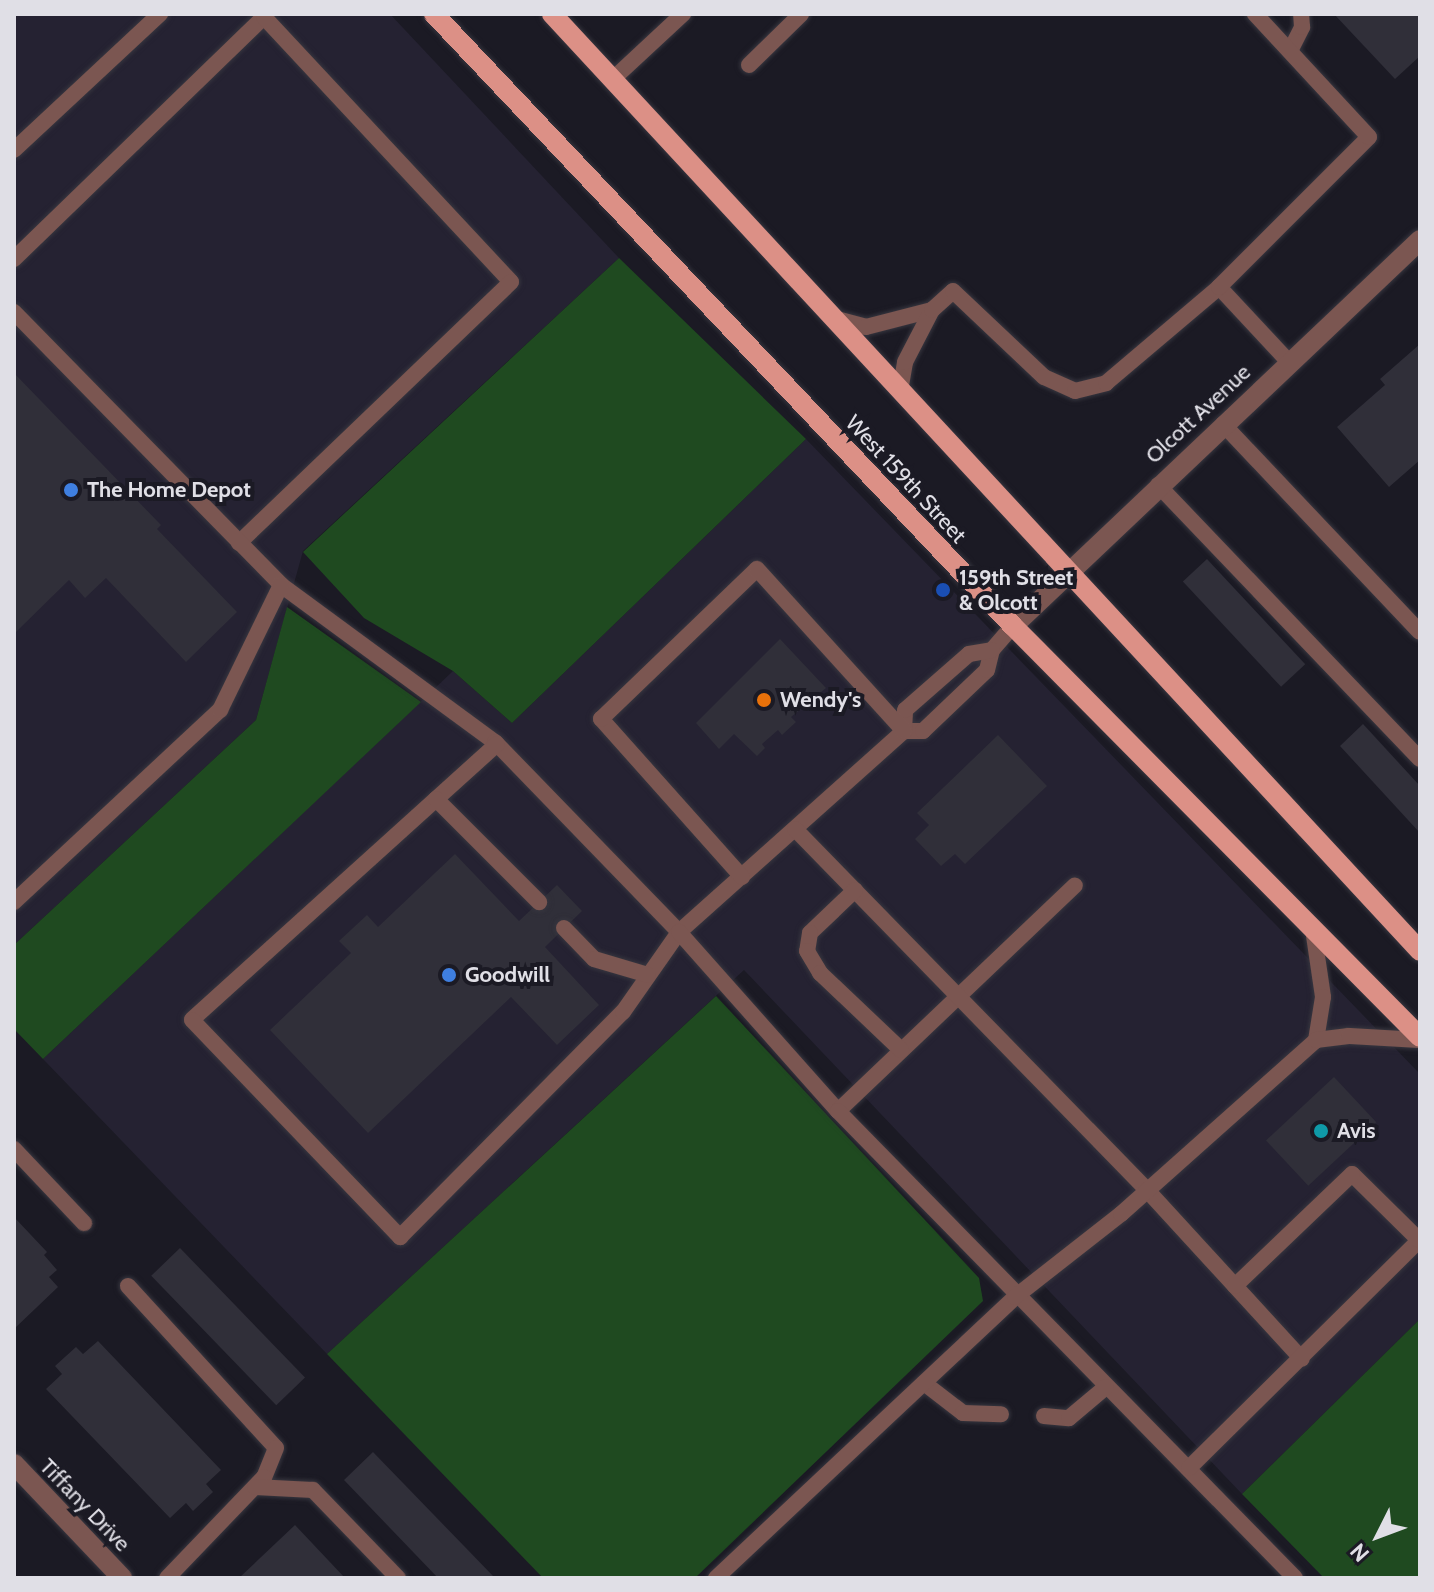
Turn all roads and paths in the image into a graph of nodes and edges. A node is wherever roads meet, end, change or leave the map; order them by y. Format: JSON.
{"nodes":[{"id":1,"x":160,"y":14,"type":"edge"},
{"id":2,"x":434,"y":14,"type":"edge"},
{"id":3,"x":552,"y":14,"type":"edge"},
{"id":4,"x":683,"y":14,"type":"edge"},
{"id":5,"x":801,"y":14,"type":"edge"},
{"id":6,"x":1255,"y":14,"type":"edge"},
{"id":7,"x":1301,"y":14,"type":"edge"},
{"id":8,"x":1290,"y":51,"type":"junction"},
{"id":9,"x":749,"y":65,"type":"dead end"},
{"id":10,"x":613,"y":79,"type":"junction"},
{"id":11,"x":14,"y":150,"type":"edge"},
{"id":12,"x":1420,"y":240,"type":"edge"},
{"id":13,"x":14,"y":259,"type":"edge"},
{"id":14,"x":1219,"y":287,"type":"junction"},
{"id":15,"x":932,"y":310,"type":"junction"},
{"id":16,"x":14,"y":312,"type":"edge"},
{"id":17,"x":832,"y":317,"type":"junction"},
{"id":18,"x":1288,"y":361,"type":"junction"},
{"id":19,"x":900,"y":391,"type":"junction"},
{"id":20,"x":1223,"y":424,"type":"junction"},
{"id":21,"x":1158,"y":485,"type":"junction"},
{"id":22,"x":239,"y":543,"type":"junction"},
{"id":23,"x":1068,"y":571,"type":"junction"},
{"id":24,"x":281,"y":585,"type":"junction"},
{"id":25,"x":1013,"y":626,"type":"junction"},
{"id":26,"x":1420,"y":632,"type":"edge"},
{"id":27,"x":992,"y":650,"type":"junction"},
{"id":28,"x":904,"y":731,"type":"junction"},
{"id":29,"x":497,"y":744,"type":"junction"},
{"id":30,"x":1420,"y":759,"type":"edge"},
{"id":31,"x":436,"y":799,"type":"junction"},
{"id":32,"x":795,"y":829,"type":"junction"},
{"id":33,"x":742,"y":877,"type":"junction"},
{"id":34,"x":1075,"y":885,"type":"dead end"},
{"id":35,"x":855,"y":890,"type":"junction"},
{"id":36,"x":14,"y":902,"type":"edge"},
{"id":37,"x":539,"y":902,"type":"dead end"},
{"id":38,"x":564,"y":928,"type":"dead end"},
{"id":39,"x":1313,"y":929,"type":"junction"},
{"id":40,"x":679,"y":932,"type":"junction"},
{"id":41,"x":1420,"y":951,"type":"edge"},
{"id":42,"x":648,"y":975,"type":"junction"},
{"id":43,"x":958,"y":996,"type":"junction"},
{"id":44,"x":1420,"y":1038,"type":"edge"},
{"id":45,"x":1316,"y":1040,"type":"junction"},
{"id":46,"x":901,"y":1050,"type":"junction"},
{"id":47,"x":838,"y":1111,"type":"junction"},
{"id":48,"x":14,"y":1149,"type":"edge"},
{"id":49,"x":1147,"y":1190,"type":"junction"},
{"id":50,"x":84,"y":1223,"type":"dead end"},
{"id":51,"x":128,"y":1286,"type":"dead end"},
{"id":52,"x":1235,"y":1286,"type":"junction"},
{"id":53,"x":1015,"y":1297,"type":"junction"},
{"id":54,"x":1302,"y":1359,"type":"junction"},
{"id":55,"x":924,"y":1383,"type":"junction"},
{"id":56,"x":1106,"y":1387,"type":"junction"},
{"id":57,"x":1001,"y":1414,"type":"dead end"},
{"id":58,"x":1044,"y":1416,"type":"dead end"},
{"id":59,"x":14,"y":1464,"type":"edge"},
{"id":60,"x":1189,"y":1468,"type":"junction"},
{"id":61,"x":255,"y":1487,"type":"junction"},
{"id":62,"x":122,"y":1578,"type":"edge"},
{"id":63,"x":167,"y":1578,"type":"edge"},
{"id":64,"x":398,"y":1578,"type":"edge"},
{"id":65,"x":716,"y":1578,"type":"edge"},
{"id":66,"x":1295,"y":1578,"type":"edge"}],
"edges":[{"from":1,"to":11,"type":"lane"},
{"from":2,"to":25,"type":"main road","name":"West 159th Street"},
{"from":3,"to":10,"type":"main road"},
{"from":4,"to":10,"type":"lane"},
{"from":5,"to":9,"type":"lane"},
{"from":6,"to":8,"type":"lane"},
{"from":7,"to":8,"type":"lane"},
{"from":8,"to":14,"type":"lane"},
{"from":10,"to":17,"type":"main road"},
{"from":12,"to":18,"type":"street","name":"Olcott Avenue"},
{"from":13,"to":22,"type":"lane"},
{"from":14,"to":15,"type":"lane"},
{"from":14,"to":18,"type":"lane"},
{"from":15,"to":17,"type":"lane"},
{"from":15,"to":19,"type":"lane"},
{"from":16,"to":22,"type":"lane"},
{"from":17,"to":19,"type":"main road"},
{"from":18,"to":20,"type":"street","name":"Olcott Avenue"},
{"from":19,"to":23,"type":"main road"},
{"from":20,"to":21,"type":"street","name":"Olcott Avenue"},
{"from":20,"to":26,"type":"lane"},
{"from":21,"to":23,"type":"street","name":"Olcott Avenue"},
{"from":21,"to":30,"type":"lane"},
{"from":22,"to":24,"type":"lane"},
{"from":23,"to":25,"type":"street","name":"Olcott Avenue"},
{"from":23,"to":41,"type":"main road"},
{"from":24,"to":29,"type":"lane"},
{"from":24,"to":36,"type":"lane"},
{"from":25,"to":27,"type":"lane"},
{"from":25,"to":39,"type":"main road","name":"West 159th Street"},
{"from":27,"to":28,"type":"lane"},
{"from":27,"to":28,"type":"lane"},
{"from":28,"to":32,"type":"lane"},
{"from":28,"to":33,"type":"lane"},
{"from":29,"to":31,"type":"lane"},
{"from":29,"to":40,"type":"lane"},
{"from":31,"to":37,"type":"lane"},
{"from":31,"to":42,"type":"lane"},
{"from":32,"to":33,"type":"lane"},
{"from":32,"to":35,"type":"lane"},
{"from":33,"to":40,"type":"lane"},
{"from":34,"to":43,"type":"lane"},
{"from":35,"to":43,"type":"lane"},
{"from":35,"to":46,"type":"lane"},
{"from":38,"to":42,"type":"lane"},
{"from":39,"to":44,"type":"main road","name":"West 159th Street"},
{"from":39,"to":45,"type":"lane"},
{"from":40,"to":42,"type":"lane"},
{"from":40,"to":47,"type":"lane"},
{"from":43,"to":46,"type":"lane"},
{"from":43,"to":49,"type":"lane"},
{"from":44,"to":45,"type":"lane"},
{"from":45,"to":49,"type":"lane"},
{"from":46,"to":47,"type":"lane"},
{"from":47,"to":53,"type":"lane"},
{"from":48,"to":50,"type":"lane"},
{"from":49,"to":52,"type":"lane"},
{"from":49,"to":53,"type":"lane"},
{"from":51,"to":61,"type":"lane"},
{"from":52,"to":54,"type":"lane"},
{"from":52,"to":54,"type":"lane"},
{"from":53,"to":55,"type":"lane"},
{"from":53,"to":56,"type":"lane"},
{"from":54,"to":60,"type":"lane"},
{"from":55,"to":57,"type":"lane"},
{"from":55,"to":65,"type":"lane"},
{"from":56,"to":58,"type":"lane"},
{"from":56,"to":60,"type":"lane"},
{"from":59,"to":62,"type":"street","name":"Tiffany Drive"},
{"from":60,"to":66,"type":"lane"},
{"from":61,"to":63,"type":"lane"},
{"from":61,"to":64,"type":"lane"}]}
